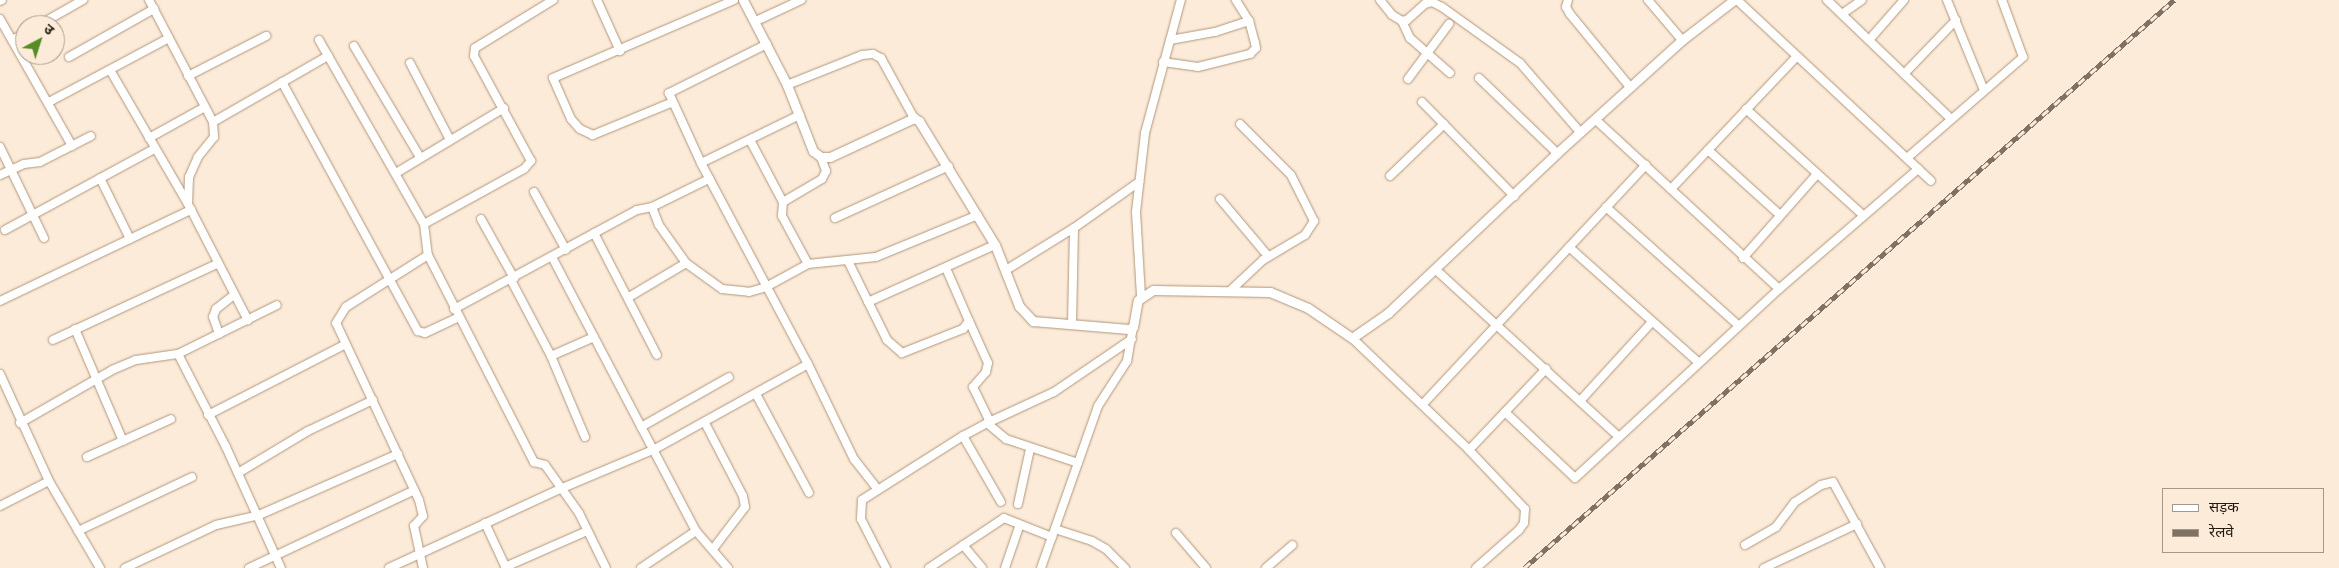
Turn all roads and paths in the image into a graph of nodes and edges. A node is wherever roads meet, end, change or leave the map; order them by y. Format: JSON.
{"nodes":[{"id":1,"x":83,"y":0,"type":"edge"},
{"id":2,"x":149,"y":0,"type":"edge"},
{"id":3,"x":553,"y":0,"type":"edge"},
{"id":4,"x":598,"y":0,"type":"edge"},
{"id":5,"x":734,"y":0,"type":"edge"},
{"id":6,"x":743,"y":0,"type":"edge"},
{"id":7,"x":801,"y":0,"type":"edge"},
{"id":8,"x":1181,"y":0,"type":"edge"},
{"id":9,"x":1236,"y":0,"type":"edge"},
{"id":10,"x":1380,"y":0,"type":"edge"},
{"id":11,"x":1568,"y":0,"type":"edge"},
{"id":12,"x":1648,"y":0,"type":"edge"},
{"id":13,"x":1735,"y":0,"type":"edge"},
{"id":14,"x":1827,"y":0,"type":"edge"},
{"id":15,"x":1862,"y":0,"type":"edge"},
{"id":16,"x":1904,"y":0,"type":"edge"},
{"id":17,"x":1947,"y":0,"type":"edge"},
{"id":18,"x":2002,"y":0,"type":"edge"},
{"id":19,"x":154,"y":9,"type":"junction"},
{"id":20,"x":1842,"y":14,"type":"junction"},
{"id":21,"x":57,"y":15,"type":"edge"},
{"id":22,"x":0,"y":19,"type":"edge"},
{"id":23,"x":1956,"y":20,"type":"junction"},
{"id":24,"x":756,"y":21,"type":"junction"},
{"id":25,"x":1249,"y":21,"type":"junction"},
{"id":26,"x":1402,"y":21,"type":"junction"},
{"id":27,"x":1449,"y":24,"type":"dead end"},
{"id":28,"x":266,"y":36,"type":"dead end"},
{"id":29,"x":15,"y":38,"type":"edge"},
{"id":30,"x":169,"y":38,"type":"junction"},
{"id":31,"x":12,"y":40,"type":"junction"},
{"id":32,"x":319,"y":40,"type":"dead end"},
{"id":33,"x":1170,"y":40,"type":"junction"},
{"id":34,"x":1682,"y":40,"type":"junction"},
{"id":35,"x":1869,"y":40,"type":"junction"},
{"id":36,"x":767,"y":44,"type":"junction"},
{"id":37,"x":354,"y":46,"type":"dead end"},
{"id":38,"x":620,"y":51,"type":"junction"},
{"id":39,"x":1428,"y":53,"type":"junction"},
{"id":40,"x":328,"y":56,"type":"junction"},
{"id":41,"x":1797,"y":56,"type":"junction"},
{"id":42,"x":70,"y":57,"type":"dead end"},
{"id":43,"x":1163,"y":62,"type":"junction"},
{"id":44,"x":410,"y":63,"type":"dead end"},
{"id":45,"x":110,"y":70,"type":"junction"},
{"id":46,"x":1450,"y":73,"type":"dead end"},
{"id":47,"x":1904,"y":74,"type":"junction"},
{"id":48,"x":188,"y":76,"type":"junction"},
{"id":49,"x":1479,"y":78,"type":"dead end"},
{"id":50,"x":1408,"y":79,"type":"dead end"},
{"id":51,"x":282,"y":82,"type":"junction"},
{"id":52,"x":788,"y":85,"type":"junction"},
{"id":53,"x":1630,"y":87,"type":"junction"},
{"id":54,"x":1984,"y":90,"type":"junction"},
{"id":55,"x":49,"y":102,"type":"junction"},
{"id":56,"x":674,"y":102,"type":"junction"},
{"id":57,"x":1422,"y":102,"type":"dead end"},
{"id":58,"x":205,"y":107,"type":"junction"},
{"id":59,"x":504,"y":108,"type":"junction"},
{"id":60,"x":1746,"y":109,"type":"junction"},
{"id":61,"x":800,"y":115,"type":"junction"},
{"id":62,"x":914,"y":118,"type":"junction"},
{"id":63,"x":1950,"y":118,"type":"junction"},
{"id":64,"x":1596,"y":120,"type":"junction"},
{"id":65,"x":213,"y":122,"type":"junction"},
{"id":66,"x":1240,"y":124,"type":"dead end"},
{"id":67,"x":1444,"y":124,"type":"junction"},
{"id":68,"x":1580,"y":132,"type":"junction"},
{"id":69,"x":91,"y":136,"type":"dead end"},
{"id":70,"x":149,"y":138,"type":"junction"},
{"id":71,"x":450,"y":140,"type":"junction"},
{"id":72,"x":750,"y":140,"type":"junction"},
{"id":73,"x":72,"y":146,"type":"junction"},
{"id":74,"x":0,"y":147,"type":"edge"},
{"id":75,"x":154,"y":149,"type":"junction"},
{"id":76,"x":1708,"y":150,"type":"junction"},
{"id":77,"x":1557,"y":153,"type":"junction"},
{"id":78,"x":420,"y":156,"type":"junction"},
{"id":79,"x":821,"y":158,"type":"junction"},
{"id":80,"x":1907,"y":158,"type":"junction"},
{"id":81,"x":701,"y":162,"type":"junction"},
{"id":82,"x":1646,"y":165,"type":"junction"},
{"id":83,"x":949,"y":166,"type":"junction"},
{"id":84,"x":1918,"y":169,"type":"junction"},
{"id":85,"x":11,"y":170,"type":"junction"},
{"id":86,"x":396,"y":174,"type":"junction"},
{"id":87,"x":1817,"y":174,"type":"junction"},
{"id":88,"x":0,"y":175,"type":"edge"},
{"id":89,"x":1390,"y":176,"type":"dead end"},
{"id":90,"x":100,"y":178,"type":"junction"},
{"id":91,"x":709,"y":179,"type":"junction"},
{"id":92,"x":1932,"y":181,"type":"dead end"},
{"id":93,"x":1139,"y":182,"type":"junction"},
{"id":94,"x":1671,"y":189,"type":"junction"},
{"id":95,"x":534,"y":192,"type":"dead end"},
{"id":96,"x":1514,"y":196,"type":"junction"},
{"id":97,"x":1220,"y":199,"type":"dead end"},
{"id":98,"x":782,"y":202,"type":"junction"},
{"id":99,"x":190,"y":207,"type":"junction"},
{"id":100,"x":652,"y":207,"type":"junction"},
{"id":101,"x":1606,"y":207,"type":"junction"},
{"id":102,"x":33,"y":215,"type":"junction"},
{"id":103,"x":978,"y":215,"type":"junction"},
{"id":104,"x":1780,"y":215,"type":"junction"},
{"id":105,"x":1863,"y":215,"type":"junction"},
{"id":106,"x":834,"y":218,"type":"dead end"},
{"id":107,"x":481,"y":219,"type":"dead end"},
{"id":108,"x":424,"y":224,"type":"junction"},
{"id":109,"x":1074,"y":228,"type":"junction"},
{"id":110,"x":4,"y":230,"type":"dead end"},
{"id":111,"x":594,"y":233,"type":"junction"},
{"id":112,"x":44,"y":238,"type":"dead end"},
{"id":113,"x":130,"y":239,"type":"junction"},
{"id":114,"x":995,"y":245,"type":"junction"},
{"id":115,"x":1569,"y":247,"type":"junction"},
{"id":116,"x":566,"y":250,"type":"junction"},
{"id":117,"x":428,"y":255,"type":"junction"},
{"id":118,"x":1268,"y":256,"type":"junction"},
{"id":119,"x":552,"y":257,"type":"junction"},
{"id":120,"x":1743,"y":258,"type":"junction"},
{"id":121,"x":848,"y":261,"type":"junction"},
{"id":122,"x":686,"y":263,"type":"junction"},
{"id":123,"x":217,"y":264,"type":"junction"},
{"id":124,"x":808,"y":264,"type":"junction"},
{"id":125,"x":946,"y":268,"type":"junction"},
{"id":126,"x":1435,"y":269,"type":"junction"},
{"id":127,"x":1006,"y":270,"type":"junction"},
{"id":128,"x":512,"y":279,"type":"junction"},
{"id":129,"x":391,"y":280,"type":"junction"},
{"id":130,"x":766,"y":287,"type":"junction"},
{"id":131,"x":1779,"y":289,"type":"junction"},
{"id":132,"x":1231,"y":290,"type":"junction"},
{"id":133,"x":234,"y":295,"type":"junction"},
{"id":134,"x":1141,"y":296,"type":"junction"},
{"id":135,"x":629,"y":297,"type":"junction"},
{"id":136,"x":0,"y":300,"type":"edge"},
{"id":137,"x":868,"y":302,"type":"junction"},
{"id":138,"x":277,"y":305,"type":"dead end"},
{"id":139,"x":454,"y":309,"type":"junction"},
{"id":140,"x":459,"y":317,"type":"junction"},
{"id":141,"x":248,"y":320,"type":"junction"},
{"id":142,"x":969,"y":321,"type":"junction"},
{"id":143,"x":1652,"y":322,"type":"junction"},
{"id":144,"x":1072,"y":324,"type":"junction"},
{"id":145,"x":1497,"y":324,"type":"junction"},
{"id":146,"x":1739,"y":326,"type":"junction"},
{"id":147,"x":1133,"y":327,"type":"junction"},
{"id":148,"x":75,"y":330,"type":"junction"},
{"id":149,"x":219,"y":334,"type":"junction"},
{"id":150,"x":594,"y":337,"type":"junction"},
{"id":151,"x":1352,"y":338,"type":"junction"},
{"id":152,"x":1132,"y":339,"type":"junction"},
{"id":153,"x":53,"y":340,"type":"dead end"},
{"id":154,"x":344,"y":344,"type":"junction"},
{"id":155,"x":178,"y":354,"type":"junction"},
{"id":156,"x":657,"y":355,"type":"dead end"},
{"id":157,"x":551,"y":356,"type":"junction"},
{"id":158,"x":808,"y":364,"type":"junction"},
{"id":159,"x":1699,"y":364,"type":"junction"},
{"id":160,"x":1546,"y":369,"type":"junction"},
{"id":161,"x":728,"y":377,"type":"dead end"},
{"id":162,"x":1,"y":380,"type":"edge"},
{"id":163,"x":97,"y":381,"type":"junction"},
{"id":164,"x":756,"y":394,"type":"junction"},
{"id":165,"x":373,"y":400,"type":"junction"},
{"id":166,"x":1580,"y":401,"type":"junction"},
{"id":167,"x":1423,"y":404,"type":"junction"},
{"id":168,"x":1505,"y":412,"type":"junction"},
{"id":169,"x":208,"y":415,"type":"junction"},
{"id":170,"x":171,"y":419,"type":"dead end"},
{"id":171,"x":705,"y":422,"type":"junction"},
{"id":172,"x":20,"y":423,"type":"junction"},
{"id":173,"x":988,"y":423,"type":"junction"},
{"id":174,"x":641,"y":427,"type":"junction"},
{"id":175,"x":963,"y":436,"type":"junction"},
{"id":176,"x":585,"y":437,"type":"dead end"},
{"id":177,"x":1619,"y":437,"type":"junction"},
{"id":178,"x":123,"y":441,"type":"junction"},
{"id":179,"x":1030,"y":449,"type":"junction"},
{"id":180,"x":653,"y":450,"type":"junction"},
{"id":181,"x":1469,"y":450,"type":"junction"},
{"id":182,"x":398,"y":454,"type":"junction"},
{"id":183,"x":87,"y":457,"type":"dead end"},
{"id":184,"x":1078,"y":463,"type":"junction"},
{"id":185,"x":238,"y":472,"type":"junction"},
{"id":186,"x":192,"y":477,"type":"dead end"},
{"id":187,"x":49,"y":481,"type":"junction"},
{"id":188,"x":560,"y":489,"type":"junction"},
{"id":189,"x":415,"y":490,"type":"junction"},
{"id":190,"x":878,"y":490,"type":"junction"},
{"id":191,"x":809,"y":494,"type":"dead end"},
{"id":192,"x":1001,"y":502,"type":"dead end"},
{"id":193,"x":1018,"y":504,"type":"dead end"},
{"id":194,"x":0,"y":506,"type":"edge"},
{"id":195,"x":259,"y":515,"type":"junction"},
{"id":196,"x":485,"y":523,"type":"junction"},
{"id":197,"x":1020,"y":524,"type":"junction"},
{"id":198,"x":1857,"y":524,"type":"junction"},
{"id":199,"x":78,"y":531,"type":"junction"},
{"id":200,"x":587,"y":531,"type":"junction"},
{"id":201,"x":696,"y":531,"type":"junction"},
{"id":202,"x":1054,"y":533,"type":"junction"},
{"id":203,"x":1176,"y":533,"type":"dead end"},
{"id":204,"x":1745,"y":544,"type":"dead end"},
{"id":205,"x":964,"y":545,"type":"junction"},
{"id":206,"x":1292,"y":545,"type":"dead end"},
{"id":207,"x":713,"y":549,"type":"junction"},
{"id":208,"x":275,"y":555,"type":"junction"},
{"id":209,"x":419,"y":556,"type":"junction"},
{"id":210,"x":100,"y":568,"type":"edge"},
{"id":211,"x":125,"y":568,"type":"edge"},
{"id":212,"x":248,"y":568,"type":"edge"},
{"id":213,"x":281,"y":568,"type":"edge"},
{"id":214,"x":389,"y":568,"type":"edge"},
{"id":215,"x":423,"y":568,"type":"edge"},
{"id":216,"x":505,"y":568,"type":"edge"},
{"id":217,"x":606,"y":568,"type":"edge"},
{"id":218,"x":641,"y":568,"type":"edge"},
{"id":219,"x":728,"y":568,"type":"edge"},
{"id":220,"x":886,"y":568,"type":"edge"},
{"id":221,"x":929,"y":568,"type":"edge"},
{"id":222,"x":982,"y":568,"type":"edge"},
{"id":223,"x":1005,"y":568,"type":"edge"},
{"id":224,"x":1042,"y":568,"type":"edge"},
{"id":225,"x":1125,"y":568,"type":"edge"},
{"id":226,"x":1206,"y":568,"type":"edge"},
{"id":227,"x":1266,"y":568,"type":"edge"},
{"id":228,"x":1476,"y":568,"type":"edge"},
{"id":229,"x":1764,"y":568,"type":"edge"},
{"id":230,"x":1880,"y":568,"type":"edge"}],
"edges":[{"from":1,"to":21,"type":"street"},
{"from":2,"to":19,"type":"street"},
{"from":3,"to":59,"type":"street"},
{"from":4,"to":38,"type":"street"},
{"from":5,"to":38,"type":"street"},
{"from":6,"to":24,"type":"street"},
{"from":7,"to":24,"type":"street"},
{"from":8,"to":33,"type":"street"},
{"from":9,"to":25,"type":"street"},
{"from":10,"to":26,"type":"street"},
{"from":11,"to":53,"type":"street"},
{"from":12,"to":34,"type":"street"},
{"from":13,"to":34,"type":"street"},
{"from":13,"to":41,"type":"street"},
{"from":14,"to":20,"type":"street"},
{"from":15,"to":20,"type":"street"},
{"from":16,"to":35,"type":"street"},
{"from":17,"to":23,"type":"street"},
{"from":18,"to":54,"type":"street"},
{"from":19,"to":30,"type":"street"},
{"from":19,"to":42,"type":"street"},
{"from":20,"to":35,"type":"street"},
{"from":22,"to":31,"type":"street"},
{"from":23,"to":47,"type":"street"},
{"from":23,"to":54,"type":"street"},
{"from":24,"to":36,"type":"street"},
{"from":25,"to":33,"type":"street"},
{"from":25,"to":43,"type":"street"},
{"from":26,"to":39,"type":"street"},
{"from":26,"to":68,"type":"street"},
{"from":27,"to":39,"type":"street"},
{"from":28,"to":48,"type":"street"},
{"from":29,"to":31,"type":"street"},
{"from":30,"to":45,"type":"street"},
{"from":30,"to":48,"type":"street"},
{"from":31,"to":55,"type":"street"},
{"from":32,"to":40,"type":"street"},
{"from":33,"to":43,"type":"street"},
{"from":34,"to":53,"type":"street"},
{"from":35,"to":47,"type":"street"},
{"from":36,"to":52,"type":"street"},
{"from":36,"to":56,"type":"street"},
{"from":37,"to":78,"type":"street"},
{"from":38,"to":56,"type":"street"},
{"from":39,"to":46,"type":"street"},
{"from":39,"to":50,"type":"street"},
{"from":40,"to":51,"type":"street"},
{"from":40,"to":86,"type":"street"},
{"from":41,"to":60,"type":"street"},
{"from":41,"to":80,"type":"street"},
{"from":43,"to":93,"type":"street"},
{"from":44,"to":71,"type":"street"},
{"from":45,"to":55,"type":"street"},
{"from":45,"to":70,"type":"street"},
{"from":47,"to":63,"type":"street"},
{"from":48,"to":58,"type":"street"},
{"from":49,"to":77,"type":"street"},
{"from":51,"to":65,"type":"street"},
{"from":51,"to":129,"type":"street"},
{"from":52,"to":61,"type":"street"},
{"from":52,"to":62,"type":"street"},
{"from":53,"to":64,"type":"street"},
{"from":54,"to":63,"type":"street"},
{"from":55,"to":73,"type":"street"},
{"from":56,"to":81,"type":"street"},
{"from":57,"to":67,"type":"street"},
{"from":58,"to":65,"type":"street"},
{"from":58,"to":70,"type":"street"},
{"from":59,"to":71,"type":"street"},
{"from":59,"to":108,"type":"street"},
{"from":60,"to":76,"type":"street"},
{"from":60,"to":87,"type":"street"},
{"from":61,"to":72,"type":"street"},
{"from":61,"to":79,"type":"street"},
{"from":62,"to":79,"type":"street"},
{"from":62,"to":83,"type":"street"},
{"from":63,"to":80,"type":"street"},
{"from":64,"to":68,"type":"street"},
{"from":64,"to":82,"type":"street"},
{"from":65,"to":99,"type":"street"},
{"from":66,"to":118,"type":"street"},
{"from":67,"to":89,"type":"street"},
{"from":67,"to":96,"type":"street"},
{"from":68,"to":77,"type":"street"},
{"from":69,"to":73,"type":"street"},
{"from":70,"to":75,"type":"street"},
{"from":71,"to":78,"type":"street"},
{"from":72,"to":81,"type":"street"},
{"from":72,"to":98,"type":"street"},
{"from":73,"to":85,"type":"street"},
{"from":74,"to":85,"type":"street"},
{"from":75,"to":90,"type":"street"},
{"from":75,"to":99,"type":"street"},
{"from":76,"to":94,"type":"street"},
{"from":76,"to":104,"type":"street"},
{"from":77,"to":96,"type":"street"},
{"from":78,"to":86,"type":"street"},
{"from":79,"to":98,"type":"street"},
{"from":80,"to":84,"type":"street"},
{"from":81,"to":91,"type":"street"},
{"from":82,"to":94,"type":"street"},
{"from":82,"to":101,"type":"street"},
{"from":83,"to":103,"type":"street"},
{"from":83,"to":106,"type":"street"},
{"from":84,"to":92,"type":"street"},
{"from":84,"to":105,"type":"street"},
{"from":85,"to":88,"type":"street"},
{"from":85,"to":102,"type":"street"},
{"from":86,"to":108,"type":"street"},
{"from":87,"to":104,"type":"street"},
{"from":87,"to":105,"type":"street"},
{"from":90,"to":102,"type":"street"},
{"from":90,"to":113,"type":"street"},
{"from":91,"to":100,"type":"street"},
{"from":91,"to":130,"type":"street"},
{"from":93,"to":109,"type":"street"},
{"from":93,"to":134,"type":"street"},
{"from":94,"to":120,"type":"street"},
{"from":95,"to":116,"type":"street"},
{"from":96,"to":126,"type":"street"},
{"from":97,"to":118,"type":"street"},
{"from":98,"to":124,"type":"street"},
{"from":99,"to":113,"type":"street"},
{"from":99,"to":123,"type":"street"},
{"from":100,"to":111,"type":"street"},
{"from":100,"to":122,"type":"street"},
{"from":101,"to":115,"type":"street"},
{"from":101,"to":146,"type":"street"},
{"from":102,"to":110,"type":"street"},
{"from":102,"to":112,"type":"street"},
{"from":103,"to":114,"type":"street"},
{"from":103,"to":121,"type":"street"},
{"from":104,"to":120,"type":"street"},
{"from":105,"to":131,"type":"street"},
{"from":107,"to":128,"type":"street"},
{"from":108,"to":117,"type":"street"},
{"from":109,"to":127,"type":"street"},
{"from":109,"to":144,"type":"street"},
{"from":111,"to":116,"type":"street"},
{"from":111,"to":135,"type":"street"},
{"from":113,"to":136,"type":"street"},
{"from":114,"to":125,"type":"street"},
{"from":114,"to":127,"type":"street"},
{"from":115,"to":143,"type":"street"},
{"from":115,"to":145,"type":"street"},
{"from":116,"to":119,"type":"street"},
{"from":117,"to":129,"type":"street"},
{"from":117,"to":139,"type":"street"},
{"from":118,"to":132,"type":"street"},
{"from":119,"to":128,"type":"street"},
{"from":119,"to":150,"type":"street"},
{"from":120,"to":131,"type":"street"},
{"from":121,"to":124,"type":"street"},
{"from":121,"to":137,"type":"street"},
{"from":122,"to":130,"type":"street"},
{"from":122,"to":135,"type":"street"},
{"from":123,"to":133,"type":"street"},
{"from":123,"to":148,"type":"street"},
{"from":124,"to":130,"type":"street"},
{"from":125,"to":137,"type":"street"},
{"from":125,"to":142,"type":"street"},
{"from":126,"to":145,"type":"street"},
{"from":126,"to":151,"type":"street"},
{"from":127,"to":144,"type":"street"},
{"from":128,"to":139,"type":"street"},
{"from":128,"to":157,"type":"street"},
{"from":129,"to":140,"type":"street"},
{"from":129,"to":154,"type":"street"},
{"from":130,"to":158,"type":"street"},
{"from":131,"to":146,"type":"street"},
{"from":132,"to":134,"type":"street"},
{"from":132,"to":151,"type":"street"},
{"from":133,"to":141,"type":"street"},
{"from":133,"to":149,"type":"street"},
{"from":134,"to":147,"type":"street"},
{"from":135,"to":156,"type":"street"},
{"from":137,"to":142,"type":"street"},
{"from":138,"to":141,"type":"street"},
{"from":139,"to":140,"type":"street"},
{"from":140,"to":188,"type":"street"},
{"from":141,"to":149,"type":"street"},
{"from":142,"to":173,"type":"street"},
{"from":143,"to":159,"type":"street"},
{"from":143,"to":166,"type":"street"},
{"from":144,"to":147,"type":"street"},
{"from":145,"to":160,"type":"street"},
{"from":145,"to":167,"type":"street"},
{"from":146,"to":159,"type":"street"},
{"from":147,"to":152,"type":"street"},
{"from":148,"to":153,"type":"street"},
{"from":148,"to":163,"type":"street"},
{"from":149,"to":155,"type":"street"},
{"from":150,"to":157,"type":"street"},
{"from":150,"to":174,"type":"street"},
{"from":151,"to":167,"type":"street"},
{"from":152,"to":173,"type":"street"},
{"from":152,"to":184,"type":"street"},
{"from":154,"to":165,"type":"street"},
{"from":154,"to":169,"type":"street"},
{"from":155,"to":163,"type":"street"},
{"from":155,"to":169,"type":"street"},
{"from":157,"to":176,"type":"street"},
{"from":158,"to":164,"type":"street"},
{"from":158,"to":190,"type":"street"},
{"from":159,"to":177,"type":"street"},
{"from":160,"to":166,"type":"street"},
{"from":160,"to":168,"type":"street"},
{"from":161,"to":174,"type":"street"},
{"from":162,"to":172,"type":"street"},
{"from":163,"to":172,"type":"street"},
{"from":163,"to":178,"type":"street"},
{"from":164,"to":171,"type":"street"},
{"from":164,"to":191,"type":"street"},
{"from":165,"to":182,"type":"street"},
{"from":165,"to":185,"type":"street"},
{"from":166,"to":177,"type":"street"},
{"from":167,"to":181,"type":"street"},
{"from":168,"to":177,"type":"street"},
{"from":168,"to":181,"type":"street"},
{"from":169,"to":185,"type":"street"},
{"from":170,"to":178,"type":"street"},
{"from":171,"to":180,"type":"street"},
{"from":171,"to":207,"type":"street"},
{"from":172,"to":187,"type":"street"},
{"from":173,"to":175,"type":"street"},
{"from":173,"to":179,"type":"street"},
{"from":174,"to":180,"type":"street"},
{"from":175,"to":190,"type":"street"},
{"from":175,"to":192,"type":"street"},
{"from":178,"to":183,"type":"street"},
{"from":179,"to":184,"type":"street"},
{"from":179,"to":193,"type":"street"},
{"from":180,"to":188,"type":"street"},
{"from":180,"to":201,"type":"street"},
{"from":181,"to":228,"type":"street"},
{"from":182,"to":189,"type":"street"},
{"from":182,"to":195,"type":"street"},
{"from":184,"to":202,"type":"street"},
{"from":185,"to":195,"type":"street"},
{"from":186,"to":199,"type":"street"},
{"from":187,"to":194,"type":"street"},
{"from":187,"to":199,"type":"street"},
{"from":188,"to":196,"type":"street"},
{"from":188,"to":200,"type":"street"},
{"from":189,"to":208,"type":"street"},
{"from":189,"to":209,"type":"street"},
{"from":190,"to":220,"type":"street"},
{"from":195,"to":208,"type":"street"},
{"from":195,"to":211,"type":"street"},
{"from":196,"to":209,"type":"street"},
{"from":196,"to":216,"type":"street"},
{"from":197,"to":202,"type":"street"},
{"from":197,"to":205,"type":"street"},
{"from":197,"to":223,"type":"street"},
{"from":198,"to":204,"type":"street"},
{"from":198,"to":229,"type":"street"},
{"from":198,"to":230,"type":"street"},
{"from":199,"to":210,"type":"street"},
{"from":200,"to":216,"type":"street"},
{"from":200,"to":217,"type":"street"},
{"from":201,"to":207,"type":"street"},
{"from":201,"to":218,"type":"street"},
{"from":202,"to":224,"type":"street"},
{"from":202,"to":225,"type":"street"},
{"from":203,"to":226,"type":"street"},
{"from":205,"to":221,"type":"street"},
{"from":205,"to":222,"type":"street"},
{"from":206,"to":227,"type":"street"},
{"from":207,"to":219,"type":"street"},
{"from":208,"to":212,"type":"street"},
{"from":208,"to":213,"type":"street"},
{"from":209,"to":214,"type":"street"},
{"from":209,"to":215,"type":"street"}]}
